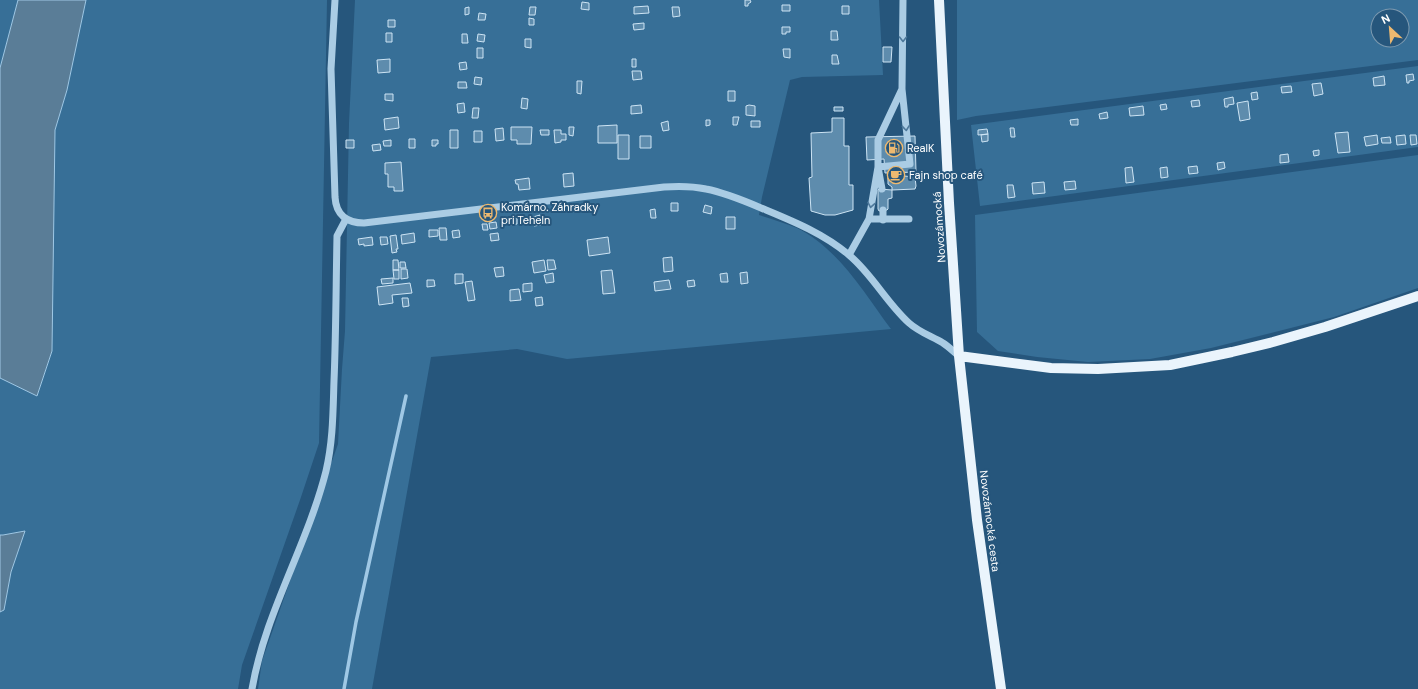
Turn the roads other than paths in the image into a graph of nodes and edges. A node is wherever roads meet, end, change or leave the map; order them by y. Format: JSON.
{"nodes":[{"id":1,"x":335,"y":0,"type":"edge"},
{"id":2,"x":903,"y":0,"type":"edge"},
{"id":3,"x":939,"y":0,"type":"edge"},
{"id":4,"x":902,"y":89,"type":"junction"},
{"id":5,"x":878,"y":167,"type":"junction"},
{"id":6,"x":882,"y":189,"type":"dead end"},
{"id":7,"x":883,"y":210,"type":"dead end"},
{"id":8,"x":346,"y":219,"type":"junction"},
{"id":9,"x":909,"y":219,"type":"dead end"},
{"id":10,"x":869,"y":220,"type":"junction"},
{"id":11,"x":883,"y":220,"type":"junction"},
{"id":12,"x":849,"y":255,"type":"junction"},
{"id":13,"x":1418,"y":296,"type":"edge"},
{"id":14,"x":959,"y":356,"type":"junction"},
{"id":15,"x":252,"y":689,"type":"edge"},
{"id":16,"x":1002,"y":689,"type":"edge"}],
"edges":[{"from":1,"to":8,"type":"street"},
{"from":2,"to":4,"type":"street","one_way":true},
{"from":3,"to":14,"type":"main road","name":"Novozámocká"},
{"from":4,"to":5,"type":"street"},
{"from":4,"to":5,"type":"street","one_way":true},
{"from":5,"to":6,"type":"street"},
{"from":5,"to":10,"type":"street","one_way":true},
{"from":7,"to":11,"type":"street"},
{"from":8,"to":12,"type":"street"},
{"from":8,"to":15,"type":"street"},
{"from":9,"to":11,"type":"street"},
{"from":10,"to":11,"type":"street"},
{"from":10,"to":12,"type":"street"},
{"from":12,"to":14,"type":"street"},
{"from":13,"to":14,"type":"main road"},
{"from":14,"to":16,"type":"main road","name":"Novozámocká cesta"}]}
